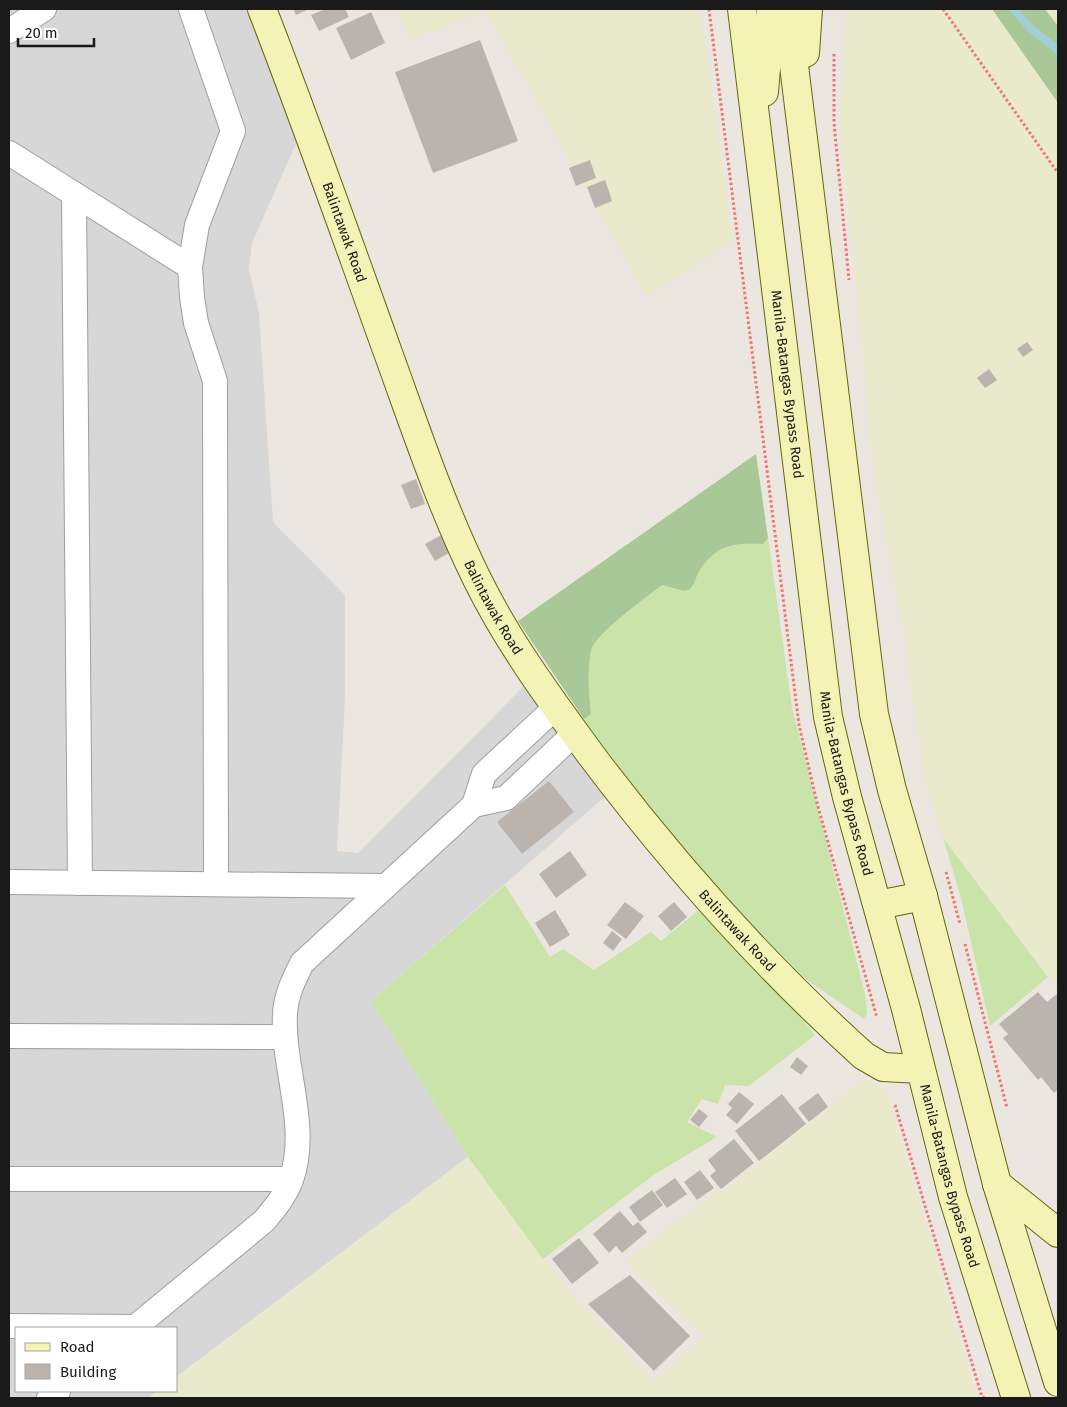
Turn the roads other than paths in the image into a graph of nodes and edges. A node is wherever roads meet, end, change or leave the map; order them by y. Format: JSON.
{"nodes":[{"id":1,"x":44,"y":9,"type":"edge"},
{"id":2,"x":191,"y":9,"type":"edge"},
{"id":3,"x":262,"y":9,"type":"edge"},
{"id":4,"x":742,"y":9,"type":"edge"},
{"id":5,"x":771,"y":9,"type":"edge"},
{"id":6,"x":787,"y":9,"type":"edge"},
{"id":7,"x":808,"y":9,"type":"edge"},
{"id":8,"x":9,"y":32,"type":"edge"},
{"id":9,"x":803,"y":144,"type":"junction"},
{"id":10,"x":758,"y":152,"type":"junction"},
{"id":11,"x":9,"y":153,"type":"edge"},
{"id":12,"x":74,"y":194,"type":"junction"},
{"id":13,"x":190,"y":267,"type":"junction"},
{"id":14,"x":556,"y":707,"type":"junction"},
{"id":15,"x":575,"y":733,"type":"junction"},
{"id":16,"x":474,"y":805,"type":"junction"},
{"id":17,"x":9,"y":882,"type":"edge"},
{"id":18,"x":80,"y":883,"type":"junction"},
{"id":19,"x":216,"y":884,"type":"junction"},
{"id":20,"x":385,"y":886,"type":"junction"},
{"id":21,"x":923,"y":896,"type":"junction"},
{"id":22,"x":878,"y":905,"type":"junction"},
{"id":23,"x":9,"y":1036,"type":"edge"},
{"id":24,"x":285,"y":1037,"type":"junction"},
{"id":25,"x":920,"y":1069,"type":"junction"},
{"id":26,"x":9,"y":1179,"type":"edge"},
{"id":27,"x":291,"y":1179,"type":"junction"},
{"id":28,"x":997,"y":1184,"type":"junction"},
{"id":29,"x":1058,"y":1233,"type":"edge"},
{"id":30,"x":9,"y":1326,"type":"edge"},
{"id":31,"x":72,"y":1327,"type":"edge"},
{"id":32,"x":136,"y":1327,"type":"edge"},
{"id":33,"x":1058,"y":1382,"type":"edge"},
{"id":34,"x":1016,"y":1398,"type":"edge"}],
"edges":[{"from":1,"to":8,"type":"street"},
{"from":2,"to":13,"type":"street"},
{"from":3,"to":14,"type":"main road","name":"Balintawak Road"},
{"from":4,"to":10,"type":"main road","name":"Manila-Batangas Bypass Road"},
{"from":5,"to":10,"type":"main road","name":"Manila-Batangas Bypass Road"},
{"from":6,"to":9,"type":"main road"},
{"from":7,"to":9,"type":"main road"},
{"from":9,"to":21,"type":"main road"},
{"from":10,"to":22,"type":"main road","name":"Manila-Batangas Bypass Road"},
{"from":11,"to":12,"type":"street"},
{"from":12,"to":13,"type":"street"},
{"from":12,"to":18,"type":"street"},
{"from":13,"to":19,"type":"street"},
{"from":14,"to":15,"type":"main road","name":"Balintawak Road"},
{"from":14,"to":16,"type":"street"},
{"from":15,"to":16,"type":"street"},
{"from":15,"to":25,"type":"main road","name":"Balintawak Road"},
{"from":16,"to":20,"type":"street"},
{"from":17,"to":18,"type":"street"},
{"from":18,"to":19,"type":"street"},
{"from":19,"to":20,"type":"street"},
{"from":20,"to":24,"type":"street"},
{"from":21,"to":22,"type":"main road"},
{"from":21,"to":28,"type":"main road"},
{"from":22,"to":25,"type":"main road","name":"Manila-Batangas Bypass Road"},
{"from":23,"to":24,"type":"street"},
{"from":24,"to":27,"type":"street"},
{"from":25,"to":34,"type":"main road","name":"Manila-Batangas Bypass Road"},
{"from":26,"to":27,"type":"street"},
{"from":27,"to":32,"type":"street"},
{"from":28,"to":29,"type":"main road"},
{"from":28,"to":33,"type":"main road"},
{"from":30,"to":31,"type":"street"}]}
